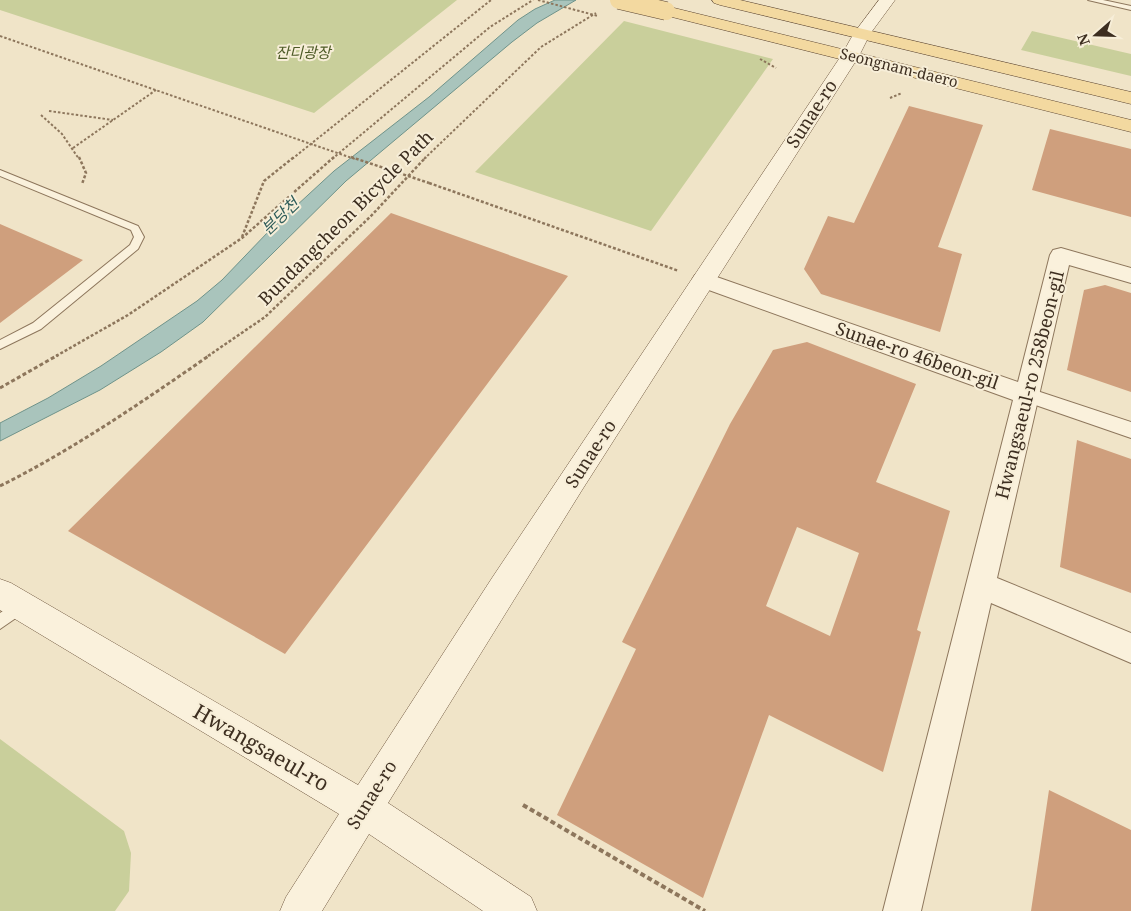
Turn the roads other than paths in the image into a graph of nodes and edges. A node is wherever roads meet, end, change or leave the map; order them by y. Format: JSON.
{"nodes":[{"id":1,"x":620,"y":0,"type":"edge"},
{"id":2,"x":720,"y":0,"type":"edge"},
{"id":3,"x":887,"y":0,"type":"edge"},
{"id":4,"x":1092,"y":0,"type":"edge"},
{"id":5,"x":1131,"y":8,"type":"edge"},
{"id":6,"x":856,"y":45,"type":"junction"},
{"id":7,"x":1131,"y":98,"type":"edge"},
{"id":8,"x":1131,"y":126,"type":"edge"},
{"id":9,"x":0,"y":173,"type":"edge"},
{"id":10,"x":1131,"y":276,"type":"edge"},
{"id":11,"x":703,"y":280,"type":"junction"},
{"id":12,"x":0,"y":345,"type":"edge"},
{"id":13,"x":1028,"y":395,"type":"junction"},
{"id":14,"x":1131,"y":430,"type":"edge"},
{"id":15,"x":982,"y":585,"type":"junction"},
{"id":16,"x":7,"y":607,"type":"edge"},
{"id":17,"x":1131,"y":648,"type":"edge"},
{"id":18,"x":363,"y":808,"type":"junction"},
{"id":19,"x":300,"y":911,"type":"edge"},
{"id":20,"x":517,"y":911,"type":"edge"},
{"id":21,"x":902,"y":911,"type":"edge"}],
"edges":[{"from":1,"to":6,"type":"main road","name":"Seongnam-daero","bridge":true},
{"from":2,"to":6,"type":"main road","name":"Seongnam-daero"},
{"from":3,"to":6,"type":"main road","name":"Sunae-ro"},
{"from":4,"to":5,"type":"lane"},
{"from":6,"to":7,"type":"main road","name":"Seongnam-daero"},
{"from":6,"to":8,"type":"main road","name":"Seongnam-daero"},
{"from":6,"to":11,"type":"main road","name":"Sunae-ro"},
{"from":9,"to":12,"type":"lane"},
{"from":10,"to":13,"type":"street","name":"Hwangsaeul-ro 258beon-gil"},
{"from":11,"to":13,"type":"street","name":"Sunae-ro 46beon-gil"},
{"from":11,"to":18,"type":"main road","name":"Sunae-ro"},
{"from":13,"to":14,"type":"street","name":"Sunae-ro 46beon-gil"},
{"from":13,"to":15,"type":"street","name":"Hwangsaeul-ro 258beon-gil"},
{"from":15,"to":17,"type":"street"},
{"from":15,"to":21,"type":"street","name":"Hwangsaeul-ro 258beon-gil"},
{"from":16,"to":18,"type":"main road","name":"Hwangsaeul-ro"},
{"from":18,"to":19,"type":"main road","name":"Sunae-ro"},
{"from":18,"to":20,"type":"main road","name":"Hwangsaeul-ro"}]}
